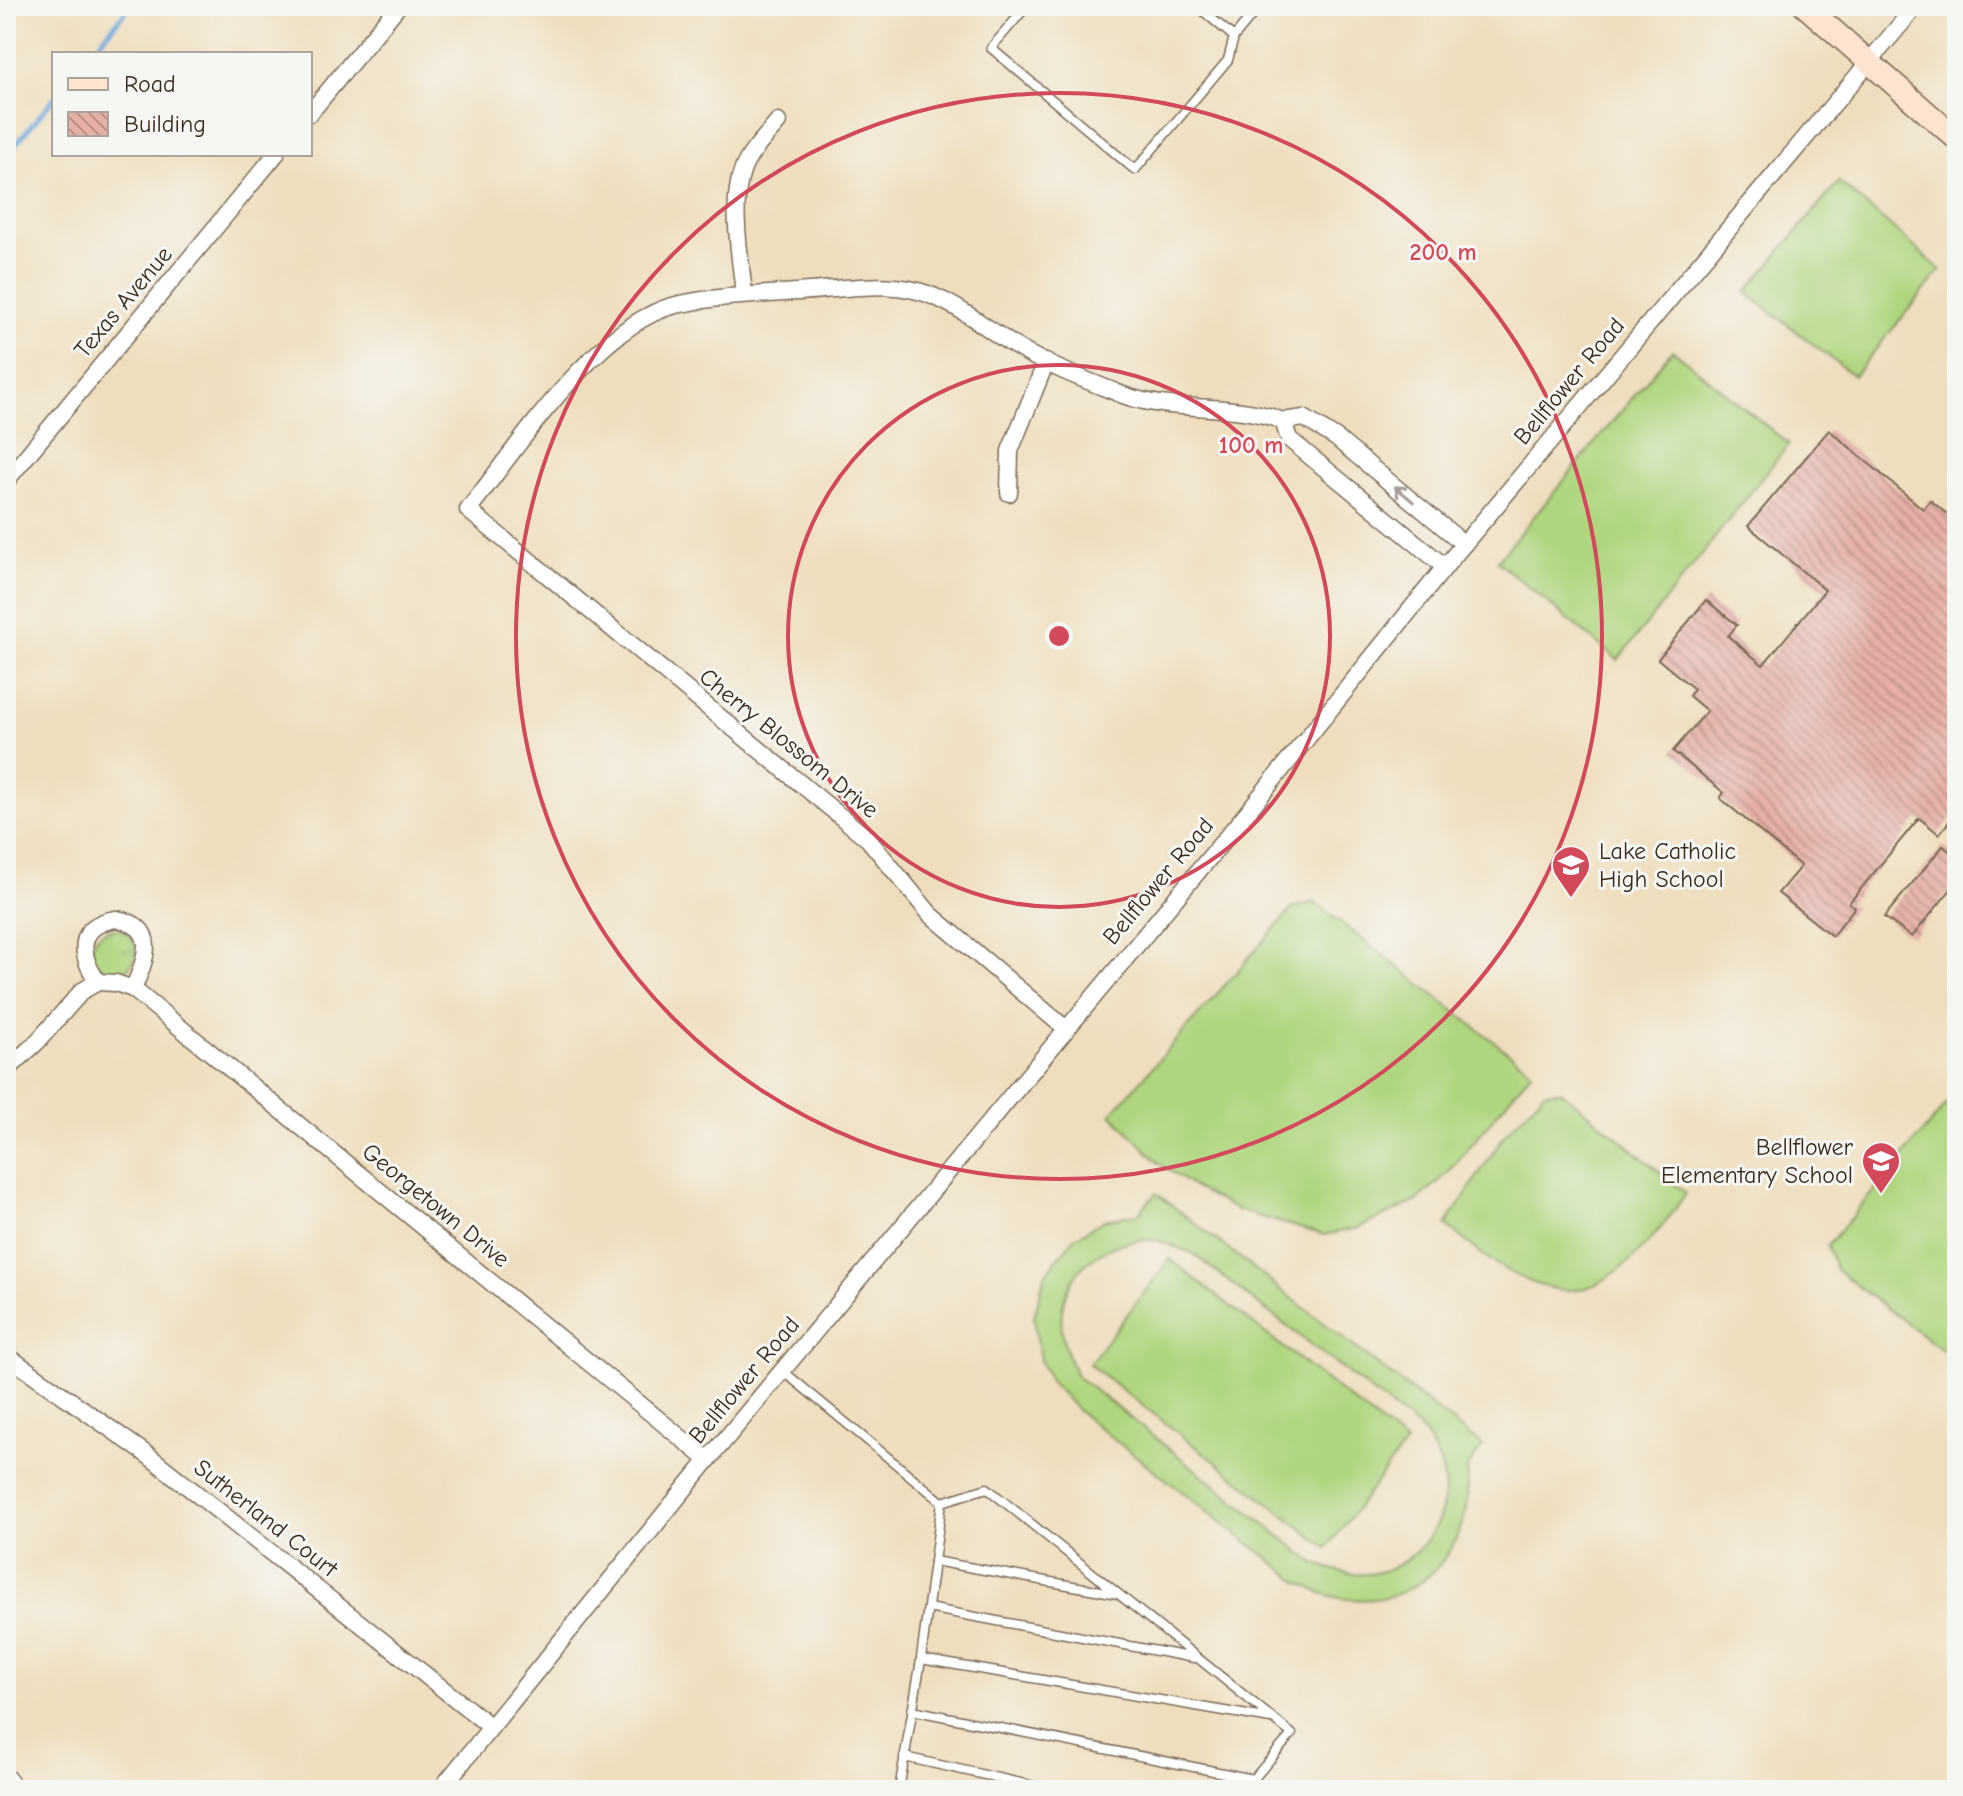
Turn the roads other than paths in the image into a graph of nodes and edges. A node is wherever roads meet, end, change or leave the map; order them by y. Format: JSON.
{"nodes":[{"id":1,"x":398,"y":6,"type":"edge"},
{"id":2,"x":1027,"y":6,"type":"edge"},
{"id":3,"x":1197,"y":6,"type":"edge"},
{"id":4,"x":1260,"y":6,"type":"edge"},
{"id":5,"x":1805,"y":6,"type":"edge"},
{"id":6,"x":1916,"y":6,"type":"edge"},
{"id":7,"x":1234,"y":37,"type":"junction"},
{"id":8,"x":1868,"y":61,"type":"junction"},
{"id":9,"x":312,"y":111,"type":"edge"},
{"id":10,"x":778,"y":122,"type":"dead end"},
{"id":11,"x":1957,"y":139,"type":"edge"},
{"id":12,"x":274,"y":156,"type":"edge"},
{"id":13,"x":744,"y":295,"type":"junction"},
{"id":14,"x":1046,"y":362,"type":"junction"},
{"id":15,"x":1283,"y":421,"type":"junction"},
{"id":16,"x":6,"y":481,"type":"edge"},
{"id":17,"x":1009,"y":493,"type":"dead end"},
{"id":18,"x":1464,"y":544,"type":"junction"},
{"id":19,"x":1445,"y":567,"type":"junction"},
{"id":20,"x":98,"y":982,"type":"junction"},
{"id":21,"x":133,"y":989,"type":"junction"},
{"id":22,"x":1066,"y":1029,"type":"junction"},
{"id":23,"x":6,"y":1071,"type":"edge"},
{"id":24,"x":6,"y":1355,"type":"edge"},
{"id":25,"x":783,"y":1371,"type":"junction"},
{"id":26,"x":708,"y":1460,"type":"junction"},
{"id":27,"x":942,"y":1502,"type":"junction"},
{"id":28,"x":934,"y":1561,"type":"junction"},
{"id":29,"x":1119,"y":1594,"type":"junction"},
{"id":30,"x":928,"y":1608,"type":"junction"},
{"id":31,"x":1198,"y":1658,"type":"junction"},
{"id":32,"x":921,"y":1659,"type":"junction"},
{"id":33,"x":912,"y":1710,"type":"junction"},
{"id":34,"x":1273,"y":1719,"type":"junction"},
{"id":35,"x":491,"y":1727,"type":"junction"},
{"id":36,"x":904,"y":1757,"type":"junction"},
{"id":37,"x":6,"y":1777,"type":"edge"},
{"id":38,"x":1253,"y":1779,"type":"junction"},
{"id":39,"x":16,"y":1790,"type":"edge"},
{"id":40,"x":440,"y":1790,"type":"edge"},
{"id":41,"x":899,"y":1790,"type":"edge"},
{"id":42,"x":1052,"y":1790,"type":"edge"},
{"id":43,"x":1244,"y":1790,"type":"edge"}],
"edges":[{"from":1,"to":9,"type":"street"},
{"from":2,"to":7,"type":"lane"},
{"from":3,"to":7,"type":"lane"},
{"from":4,"to":7,"type":"lane"},
{"from":5,"to":8,"type":"main road"},
{"from":6,"to":8,"type":"street","name":"Bellflower Road"},
{"from":8,"to":11,"type":"main road"},
{"from":8,"to":18,"type":"street","name":"Bellflower Road"},
{"from":10,"to":13,"type":"street"},
{"from":12,"to":16,"type":"street","name":"Texas Avenue"},
{"from":13,"to":14,"type":"street"},
{"from":13,"to":22,"type":"street","name":"Cherry Blossom Drive"},
{"from":14,"to":15,"type":"street"},
{"from":14,"to":17,"type":"street"},
{"from":18,"to":15,"type":"street","one_way":true},
{"from":15,"to":19,"type":"street"},
{"from":18,"to":19,"type":"street","name":"Bellflower Road"},
{"from":19,"to":22,"type":"street","name":"Bellflower Road"},
{"from":20,"to":21,"type":"street","name":"Georgetown Drive"},
{"from":20,"to":21,"type":"street"},
{"from":20,"to":23,"type":"street"},
{"from":21,"to":26,"type":"street","name":"Georgetown Drive"},
{"from":22,"to":25,"type":"street","name":"Bellflower Road"},
{"from":24,"to":35,"type":"street","name":"Sutherland Court"},
{"from":25,"to":26,"type":"street","name":"Bellflower Road"},
{"from":25,"to":27,"type":"lane"},
{"from":26,"to":35,"type":"street","name":"Bellflower Road"},
{"from":27,"to":28,"type":"lane"},
{"from":27,"to":29,"type":"lane"},
{"from":28,"to":29,"type":"lane"},
{"from":28,"to":30,"type":"lane"},
{"from":29,"to":31,"type":"lane"},
{"from":30,"to":31,"type":"lane"},
{"from":30,"to":32,"type":"lane"},
{"from":31,"to":34,"type":"lane"},
{"from":32,"to":33,"type":"lane"},
{"from":32,"to":34,"type":"lane"},
{"from":33,"to":36,"type":"lane"},
{"from":33,"to":38,"type":"lane"},
{"from":34,"to":38,"type":"lane"},
{"from":35,"to":40,"type":"street","name":"Bellflower Road"},
{"from":36,"to":41,"type":"lane"},
{"from":36,"to":42,"type":"lane"},
{"from":37,"to":39,"type":"street"},
{"from":38,"to":43,"type":"lane"}]}
